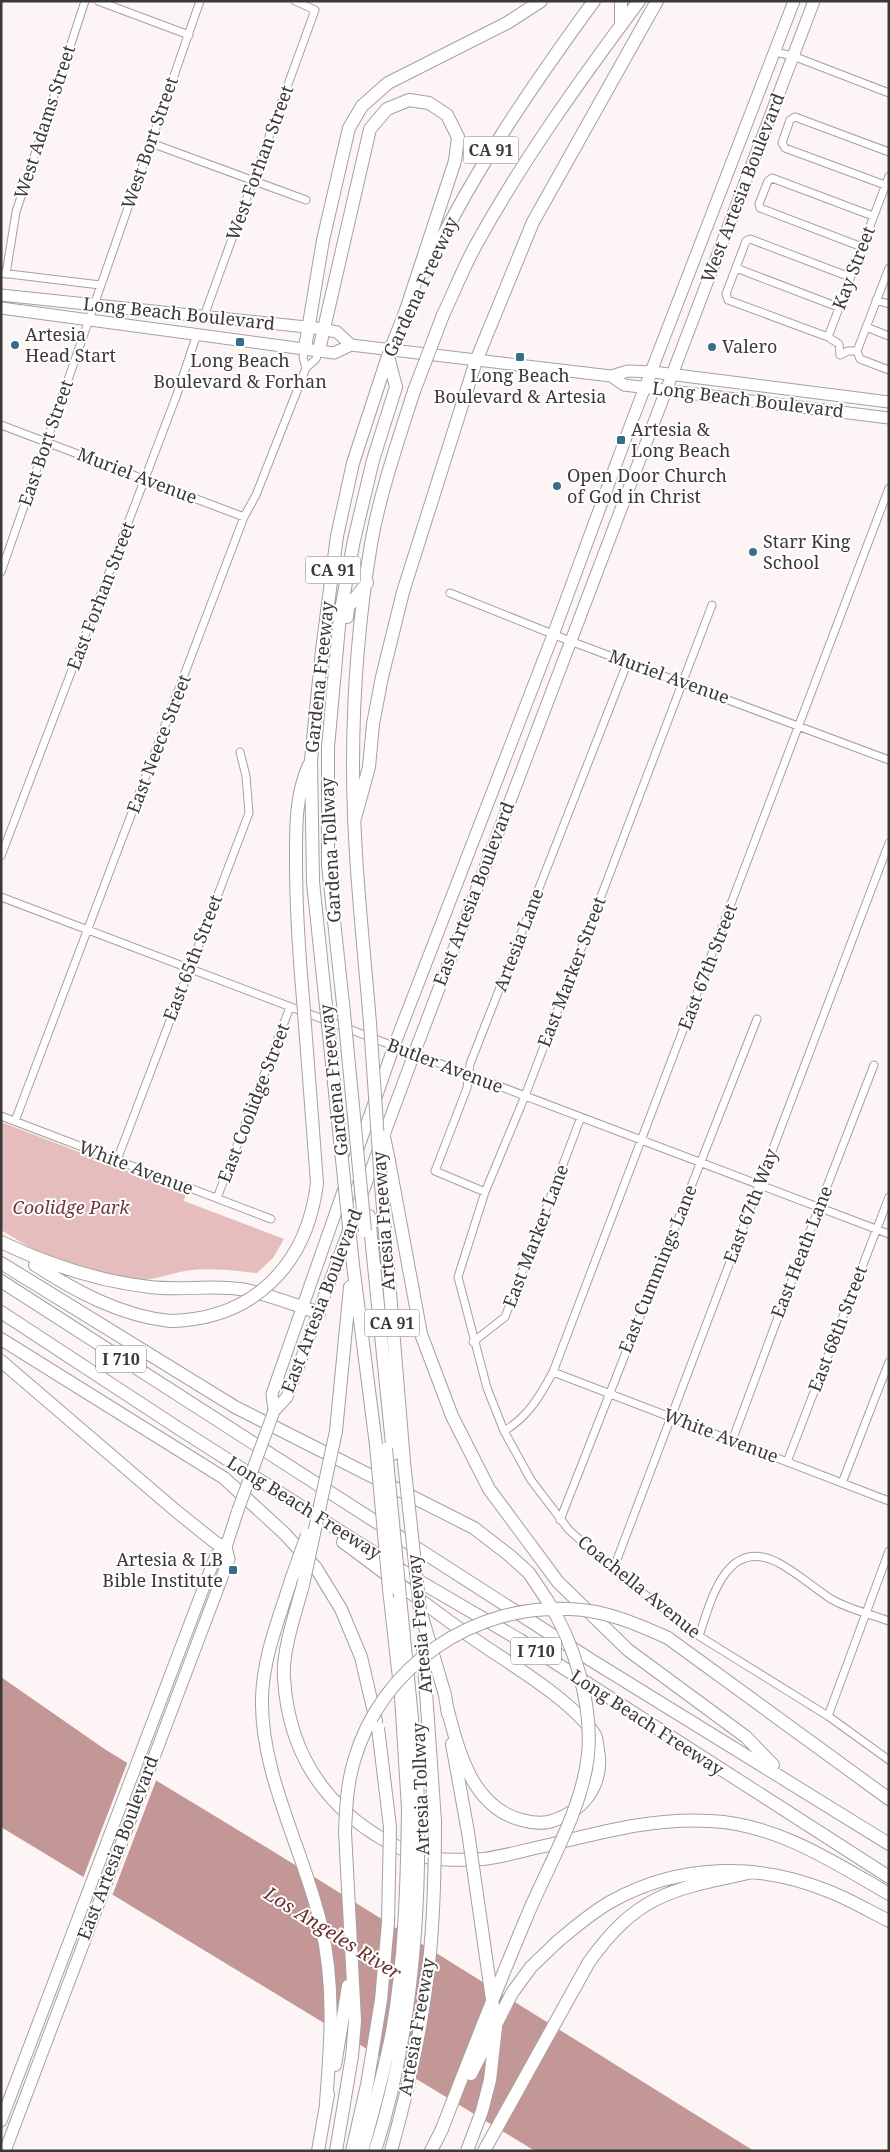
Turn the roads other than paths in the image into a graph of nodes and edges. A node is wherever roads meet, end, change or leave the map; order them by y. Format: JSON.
{"nodes":[{"id":1,"x":86,"y":1,"type":"edge"},
{"id":2,"x":98,"y":1,"type":"edge"},
{"id":3,"x":200,"y":1,"type":"edge"},
{"id":4,"x":295,"y":1,"type":"edge"},
{"id":5,"x":541,"y":1,"type":"edge"},
{"id":6,"x":594,"y":1,"type":"edge"},
{"id":7,"x":621,"y":1,"type":"edge"},
{"id":8,"x":639,"y":1,"type":"edge"},
{"id":9,"x":657,"y":1,"type":"edge"},
{"id":10,"x":794,"y":1,"type":"edge"},
{"id":11,"x":814,"y":1,"type":"edge"},
{"id":12,"x":620,"y":26,"type":"junction"},
{"id":13,"x":188,"y":35,"type":"junction"},
{"id":14,"x":774,"y":52,"type":"junction"},
{"id":15,"x":793,"y":56,"type":"junction"},
{"id":16,"x":889,"y":93,"type":"edge"},
{"id":17,"x":151,"y":143,"type":"junction"},
{"id":18,"x":889,"y":152,"type":"edge"},
{"id":19,"x":889,"y":176,"type":"edge"},
{"id":20,"x":254,"y":181,"type":"junction"},
{"id":21,"x":885,"y":185,"type":"junction"},
{"id":22,"x":306,"y":200,"type":"dead end"},
{"id":23,"x":873,"y":216,"type":"junction"},
{"id":24,"x":862,"y":247,"type":"junction"},
{"id":25,"x":736,"y":268,"type":"junction"},
{"id":26,"x":888,"y":272,"type":"edge"},
{"id":27,"x":4,"y":274,"type":"edge"},
{"id":28,"x":850,"y":277,"type":"junction"},
{"id":29,"x":100,"y":285,"type":"junction"},
{"id":30,"x":1,"y":295,"type":"edge"},
{"id":31,"x":876,"y":300,"type":"junction"},
{"id":32,"x":889,"y":304,"type":"edge"},
{"id":33,"x":93,"y":306,"type":"junction"},
{"id":34,"x":838,"y":307,"type":"junction"},
{"id":35,"x":1,"y":308,"type":"edge"},
{"id":36,"x":406,"y":310,"type":"junction"},
{"id":37,"x":204,"y":316,"type":"junction"},
{"id":38,"x":90,"y":318,"type":"junction"},
{"id":39,"x":309,"y":327,"type":"junction"},
{"id":40,"x":866,"y":327,"type":"junction"},
{"id":41,"x":324,"y":329,"type":"junction"},
{"id":42,"x":198,"y":334,"type":"junction"},
{"id":43,"x":889,"y":336,"type":"edge"},
{"id":44,"x":828,"y":337,"type":"junction"},
{"id":45,"x":351,"y":345,"type":"junction"},
{"id":46,"x":305,"y":348,"type":"junction"},
{"id":47,"x":319,"y":350,"type":"junction"},
{"id":48,"x":857,"y":351,"type":"junction"},
{"id":49,"x":388,"y":356,"type":"junction"},
{"id":50,"x":476,"y":361,"type":"junction"},
{"id":51,"x":306,"y":368,"type":"junction"},
{"id":52,"x":889,"y":370,"type":"edge"},
{"id":53,"x":652,"y":372,"type":"junction"},
{"id":54,"x":672,"y":375,"type":"junction"},
{"id":55,"x":611,"y":376,"type":"junction"},
{"id":56,"x":646,"y":388,"type":"junction"},
{"id":57,"x":667,"y":390,"type":"junction"},
{"id":58,"x":889,"y":402,"type":"edge"},
{"id":59,"x":889,"y":418,"type":"edge"},
{"id":60,"x":1,"y":425,"type":"edge"},
{"id":61,"x":47,"y":442,"type":"junction"},
{"id":62,"x":145,"y":479,"type":"junction"},
{"id":63,"x":889,"y":488,"type":"edge"},
{"id":64,"x":244,"y":517,"type":"junction"},
{"id":65,"x":1,"y":572,"type":"edge"},
{"id":66,"x":366,"y":583,"type":"junction"},
{"id":67,"x":450,"y":594,"type":"dead end"},
{"id":68,"x":712,"y":605,"type":"dead end"},
{"id":69,"x":554,"y":634,"type":"junction"},
{"id":70,"x":570,"y":641,"type":"junction"},
{"id":71,"x":628,"y":661,"type":"junction"},
{"id":72,"x":682,"y":681,"type":"junction"},
{"id":73,"x":799,"y":726,"type":"junction"},
{"id":74,"x":240,"y":752,"type":"dead end"},
{"id":75,"x":311,"y":760,"type":"junction"},
{"id":76,"x":889,"y":760,"type":"edge"},
{"id":77,"x":354,"y":822,"type":"junction"},
{"id":78,"x":889,"y":843,"type":"edge"},
{"id":79,"x":1,"y":856,"type":"edge"},
{"id":80,"x":1,"y":897,"type":"edge"},
{"id":81,"x":89,"y":930,"type":"junction"},
{"id":82,"x":189,"y":968,"type":"junction"},
{"id":83,"x":290,"y":1007,"type":"junction"},
{"id":84,"x":347,"y":1014,"type":"junction"},
{"id":85,"x":756,"y":1019,"type":"dead end"},
{"id":86,"x":394,"y":1046,"type":"junction"},
{"id":87,"x":414,"y":1054,"type":"junction"},
{"id":88,"x":874,"y":1065,"type":"dead end"},
{"id":89,"x":468,"y":1074,"type":"junction"},
{"id":90,"x":376,"y":1095,"type":"junction"},
{"id":91,"x":525,"y":1096,"type":"junction"},
{"id":92,"x":1,"y":1116,"type":"edge"},
{"id":93,"x":582,"y":1117,"type":"junction"},
{"id":94,"x":15,"y":1121,"type":"junction"},
{"id":95,"x":643,"y":1140,"type":"junction"},
{"id":96,"x":116,"y":1160,"type":"junction"},
{"id":97,"x":701,"y":1162,"type":"junction"},
{"id":98,"x":759,"y":1184,"type":"junction"},
{"id":99,"x":485,"y":1192,"type":"junction"},
{"id":100,"x":889,"y":1197,"type":"edge"},
{"id":101,"x":217,"y":1198,"type":"junction"},
{"id":102,"x":819,"y":1207,"type":"junction"},
{"id":103,"x":369,"y":1216,"type":"joint"},
{"id":104,"x":271,"y":1219,"type":"dead end"},
{"id":105,"x":877,"y":1229,"type":"junction"},
{"id":106,"x":365,"y":1231,"type":"joint"},
{"id":107,"x":889,"y":1234,"type":"edge"},
{"id":108,"x":1,"y":1242,"type":"edge"},
{"id":109,"x":1,"y":1263,"type":"edge"},
{"id":110,"x":353,"y":1265,"type":"junction"},
{"id":111,"x":1,"y":1281,"type":"edge"},
{"id":112,"x":301,"y":1307,"type":"junction"},
{"id":113,"x":1,"y":1312,"type":"edge"},
{"id":114,"x":319,"y":1313,"type":"junction"},
{"id":115,"x":1,"y":1339,"type":"edge"},
{"id":116,"x":473,"y":1342,"type":"junction"},
{"id":117,"x":1,"y":1361,"type":"edge"},
{"id":118,"x":889,"y":1362,"type":"edge"},
{"id":119,"x":553,"y":1372,"type":"junction"},
{"id":120,"x":608,"y":1393,"type":"junction"},
{"id":121,"x":274,"y":1411,"type":"junction"},
{"id":122,"x":670,"y":1417,"type":"junction"},
{"id":123,"x":180,"y":1430,"type":"junction"},
{"id":124,"x":504,"y":1431,"type":"junction"},
{"id":125,"x":732,"y":1440,"type":"junction"},
{"id":126,"x":385,"y":1449,"type":"junction"},
{"id":127,"x":787,"y":1462,"type":"junction"},
{"id":128,"x":842,"y":1483,"type":"junction"},
{"id":129,"x":320,"y":1497,"type":"junction"},
{"id":130,"x":889,"y":1500,"type":"edge"},
{"id":131,"x":560,"y":1520,"type":"junction"},
{"id":132,"x":226,"y":1547,"type":"junction"},
{"id":133,"x":889,"y":1551,"type":"edge"},
{"id":134,"x":613,"y":1570,"type":"junction"},
{"id":135,"x":420,"y":1610,"type":"junction"},
{"id":136,"x":866,"y":1613,"type":"junction"},
{"id":137,"x":889,"y":1621,"type":"edge"},
{"id":138,"x":698,"y":1636,"type":"junction"},
{"id":139,"x":447,"y":1706,"type":"junction"},
{"id":140,"x":828,"y":1716,"type":"junction"},
{"id":141,"x":889,"y":1760,"type":"edge"},
{"id":142,"x":784,"y":1777,"type":"junction"},
{"id":143,"x":889,"y":1799,"type":"edge"},
{"id":144,"x":421,"y":1814,"type":"junction"},
{"id":145,"x":889,"y":1844,"type":"edge"},
{"id":146,"x":752,"y":1872,"type":"junction"},
{"id":147,"x":889,"y":1877,"type":"edge"},
{"id":148,"x":889,"y":1894,"type":"edge"},
{"id":149,"x":889,"y":1922,"type":"edge"},
{"id":150,"x":352,"y":1947,"type":"junction"},
{"id":151,"x":326,"y":2102,"type":"junction"},
{"id":152,"x":1,"y":2121,"type":"edge"},
{"id":153,"x":442,"y":2129,"type":"junction"},
{"id":154,"x":5,"y":2151,"type":"edge"},
{"id":155,"x":318,"y":2151,"type":"edge"},
{"id":156,"x":336,"y":2151,"type":"edge"},
{"id":157,"x":352,"y":2151,"type":"edge"},
{"id":158,"x":362,"y":2151,"type":"edge"},
{"id":159,"x":375,"y":2151,"type":"edge"},
{"id":160,"x":382,"y":2151,"type":"edge"},
{"id":161,"x":391,"y":2151,"type":"edge"},
{"id":162,"x":431,"y":2151,"type":"edge"},
{"id":163,"x":467,"y":2151,"type":"edge"},
{"id":164,"x":484,"y":2151,"type":"edge"}],
"edges":[{"from":1,"to":27,"type":"street","name":"West Adams Street"},
{"from":2,"to":13,"type":"street"},
{"from":3,"to":13,"type":"street","name":"West Bort Street"},
{"from":4,"to":20,"type":"street","name":"West Forhan Street"},
{"from":5,"to":39,"type":"highway"},
{"from":6,"to":36,"type":"highway","name":"Gardena Freeway","number":"CA 91"},
{"from":7,"to":12,"type":"highway"},
{"from":8,"to":12,"type":"highway","name":"Gardena Freeway","number":"CA 91"},
{"from":9,"to":50,"type":"highway"},
{"from":10,"to":14,"type":"main road","name":"West Artesia Boulevard"},
{"from":11,"to":15,"type":"main road","name":"West Artesia Boulevard"},
{"from":12,"to":66,"type":"highway","name":"Gardena Freeway","number":"CA 91","bridge":true},
{"from":13,"to":17,"type":"street","name":"West Bort Street"},
{"from":14,"to":15,"type":"street"},
{"from":14,"to":53,"type":"main road","name":"West Artesia Boulevard"},
{"from":15,"to":16,"type":"street"},
{"from":15,"to":54,"type":"main road","name":"West Artesia Boulevard"},
{"from":17,"to":20,"type":"street"},
{"from":17,"to":29,"type":"street","name":"West Bort Street"},
{"from":18,"to":21,"type":"street"},
{"from":19,"to":21,"type":"street","name":"Kay Street"},
{"from":20,"to":22,"type":"street"},
{"from":20,"to":37,"type":"street","name":"West Forhan Street"},
{"from":21,"to":23,"type":"street","name":"Kay Street"},
{"from":23,"to":24,"type":"street","name":"Kay Street"},
{"from":23,"to":24,"type":"street"},
{"from":24,"to":28,"type":"street","name":"Kay Street"},
{"from":25,"to":28,"type":"street"},
{"from":25,"to":34,"type":"street"},
{"from":25,"to":44,"type":"street"},
{"from":26,"to":31,"type":"street"},
{"from":27,"to":29,"type":"street"},
{"from":28,"to":34,"type":"street","name":"Kay Street"},
{"from":29,"to":33,"type":"street","name":"East Bort Street"},
{"from":30,"to":33,"type":"main road","name":"Long Beach Boulevard"},
{"from":31,"to":32,"type":"street"},
{"from":31,"to":40,"type":"street"},
{"from":33,"to":37,"type":"main road","name":"Long Beach Boulevard"},
{"from":33,"to":38,"type":"street","name":"East Bort Street"},
{"from":34,"to":44,"type":"street","name":"Kay Street"},
{"from":35,"to":38,"type":"main road","name":"Long Beach Boulevard"},
{"from":36,"to":41,"type":"highway"},
{"from":36,"to":49,"type":"highway","name":"Gardena Freeway","number":"CA 91","bridge":true},
{"from":37,"to":39,"type":"main road","name":"Long Beach Boulevard"},
{"from":38,"to":42,"type":"main road","name":"Long Beach Boulevard"},
{"from":38,"to":61,"type":"street","name":"East Bort Street"},
{"from":39,"to":41,"type":"main road","name":"Long Beach Boulevard"},
{"from":39,"to":46,"type":"highway"},
{"from":40,"to":43,"type":"street"},
{"from":40,"to":48,"type":"street"},
{"from":41,"to":45,"type":"main road","name":"Long Beach Boulevard"},
{"from":41,"to":47,"type":"highway"},
{"from":42,"to":46,"type":"main road","name":"Long Beach Boulevard"},
{"from":42,"to":62,"type":"street","name":"East Forhan Street"},
{"from":44,"to":48,"type":"street"},
{"from":45,"to":47,"type":"main road","name":"Long Beach Boulevard"},
{"from":45,"to":50,"type":"main road","name":"Long Beach Boulevard"},
{"from":46,"to":47,"type":"main road","name":"Long Beach Boulevard"},
{"from":46,"to":51,"type":"street","name":"East Neece Street"},
{"from":47,"to":51,"type":"street","name":"East Neece Street"},
{"from":48,"to":52,"type":"street"},
{"from":49,"to":75,"type":"highway","name":"Gardena Freeway","number":"CA 91"},
{"from":49,"to":84,"type":"highway","name":"Gardena Tollway"},
{"from":50,"to":55,"type":"main road","name":"Long Beach Boulevard"},
{"from":50,"to":77,"type":"highway"},
{"from":51,"to":64,"type":"street","name":"East Neece Street"},
{"from":53,"to":54,"type":"main road","name":"Long Beach Boulevard"},
{"from":53,"to":55,"type":"main road","name":"Long Beach Boulevard"},
{"from":53,"to":56,"type":"main road","name":"East Artesia Boulevard"},
{"from":54,"to":57,"type":"main road","name":"East Artesia Boulevard"},
{"from":54,"to":58,"type":"main road","name":"Long Beach Boulevard"},
{"from":55,"to":56,"type":"main road","name":"Long Beach Boulevard"},
{"from":56,"to":57,"type":"main road","name":"Long Beach Boulevard"},
{"from":56,"to":69,"type":"main road","name":"East Artesia Boulevard"},
{"from":57,"to":59,"type":"main road","name":"Long Beach Boulevard"},
{"from":57,"to":70,"type":"main road","name":"East Artesia Boulevard"},
{"from":60,"to":61,"type":"street","name":"Muriel Avenue"},
{"from":61,"to":62,"type":"street","name":"Muriel Avenue"},
{"from":61,"to":65,"type":"street","name":"East Bort Street"},
{"from":62,"to":64,"type":"street","name":"Muriel Avenue"},
{"from":62,"to":79,"type":"street","name":"East Forhan Street"},
{"from":63,"to":73,"type":"street","name":"East 67th Street"},
{"from":64,"to":81,"type":"street","name":"East Neece Street"},
{"from":66,"to":77,"type":"highway","name":"Gardena Freeway","number":"CA 91"},
{"from":66,"to":84,"type":"highway","name":"Gardena Tollway"},
{"from":67,"to":69,"type":"street","name":"Muriel Avenue"},
{"from":68,"to":72,"type":"street","name":"East Marker Street"},
{"from":69,"to":70,"type":"street","name":"Muriel Avenue"},
{"from":69,"to":86,"type":"main road","name":"East Artesia Boulevard"},
{"from":70,"to":71,"type":"street","name":"Muriel Avenue"},
{"from":70,"to":87,"type":"main road","name":"East Artesia Boulevard"},
{"from":71,"to":72,"type":"street","name":"Muriel Avenue"},
{"from":71,"to":89,"type":"street","name":"Artesia Lane"},
{"from":72,"to":73,"type":"street","name":"Muriel Avenue"},
{"from":72,"to":91,"type":"street","name":"East Marker Street"},
{"from":73,"to":76,"type":"street","name":"Muriel Avenue"},
{"from":73,"to":95,"type":"street","name":"East 67th Street"},
{"from":74,"to":82,"type":"street","name":"East 65th Street"},
{"from":75,"to":108,"type":"highway","bridge":true},
{"from":75,"to":110,"type":"highway","name":"Gardena Freeway","number":"CA 91","bridge":true},
{"from":77,"to":90,"type":"highway","name":"Gardena Freeway","number":"CA 91","bridge":true},
{"from":78,"to":98,"type":"street","name":"East 67th Way"},
{"from":80,"to":81,"type":"street","name":"Butler Avenue"},
{"from":81,"to":82,"type":"street","name":"Butler Avenue"},
{"from":81,"to":94,"type":"street","name":"East Neece Street"},
{"from":82,"to":83,"type":"street","name":"Butler Avenue"},
{"from":82,"to":96,"type":"street","name":"East 65th Street"},
{"from":83,"to":86,"type":"street","name":"Butler Avenue"},
{"from":83,"to":101,"type":"street","name":"East Coolidge Street"},
{"from":84,"to":103,"type":"highway","name":"Gardena Tollway"},
{"from":84,"to":106,"type":"highway","name":"Gardena Tollway","bridge":true},
{"from":85,"to":97,"type":"street","name":"East Cummings Lane"},
{"from":86,"to":87,"type":"street","name":"Butler Avenue"},
{"from":86,"to":112,"type":"main road","name":"East Artesia Boulevard"},
{"from":87,"to":89,"type":"street","name":"Butler Avenue"},
{"from":87,"to":114,"type":"main road","name":"East Artesia Boulevard"},
{"from":88,"to":102,"type":"street","name":"East Heath Lane"},
{"from":89,"to":91,"type":"street","name":"Butler Avenue"},
{"from":89,"to":99,"type":"street","name":"Artesia Lane"},
{"from":90,"to":135,"type":"highway","name":"Artesia Freeway","number":"CA 91","bridge":true},
{"from":90,"to":142,"type":"highway","bridge":true},
{"from":91,"to":93,"type":"street","name":"Butler Avenue"},
{"from":91,"to":99,"type":"street","name":"East Marker Street"},
{"from":92,"to":94,"type":"street","name":"White Avenue"},
{"from":93,"to":95,"type":"street","name":"Butler Avenue"},
{"from":93,"to":116,"type":"street","name":"East Marker Lane"},
{"from":94,"to":96,"type":"street","name":"White Avenue"},
{"from":95,"to":97,"type":"street","name":"Butler Avenue"},
{"from":95,"to":119,"type":"street","name":"East 67th Street"},
{"from":96,"to":101,"type":"street","name":"White Avenue"},
{"from":97,"to":98,"type":"street","name":"Butler Avenue"},
{"from":97,"to":120,"type":"street","name":"East Cummings Lane"},
{"from":98,"to":102,"type":"street","name":"Butler Avenue"},
{"from":98,"to":122,"type":"street","name":"East 67th Way"},
{"from":99,"to":116,"type":"street","name":"East Marker Street"},
{"from":100,"to":105,"type":"street","name":"East 68th Street"},
{"from":101,"to":104,"type":"street","name":"White Avenue"},
{"from":102,"to":105,"type":"street","name":"Butler Avenue"},
{"from":102,"to":125,"type":"street","name":"East Heath Lane"},
{"from":103,"to":126,"type":"highway","name":"Artesia Tollway"},
{"from":105,"to":107,"type":"street","name":"Butler Avenue"},
{"from":105,"to":127,"type":"street","name":"East 68th Street"},
{"from":106,"to":126,"type":"highway","name":"Artesia Tollway"},
{"from":108,"to":112,"type":"highway"},
{"from":109,"to":153,"type":"highway","bridge":true},
{"from":110,"to":126,"type":"highway","name":"Artesia Freeway","number":"CA 91"},
{"from":110,"to":129,"type":"highway","bridge":true},
{"from":111,"to":142,"type":"highway","name":"Long Beach Freeway","number":"I 710"},
{"from":112,"to":114,"type":"highway"},
{"from":112,"to":121,"type":"main road","name":"East Artesia Boulevard"},
{"from":113,"to":123,"type":"highway","name":"Long Beach Freeway","number":"I 710"},
{"from":114,"to":121,"type":"main road","name":"East Artesia Boulevard"},
{"from":115,"to":157,"type":"highway","bridge":true},
{"from":116,"to":124,"type":"street","name":"Coachella Avenue"},
{"from":117,"to":132,"type":"highway"},
{"from":118,"to":128,"type":"street"},
{"from":119,"to":120,"type":"street","name":"White Avenue"},
{"from":119,"to":124,"type":"street","name":"East 67th Street"},
{"from":120,"to":122,"type":"street","name":"White Avenue"},
{"from":120,"to":131,"type":"street","name":"East Cummings Lane"},
{"from":121,"to":132,"type":"main road","name":"East Artesia Boulevard","bridge":true},
{"from":122,"to":125,"type":"street","name":"White Avenue"},
{"from":122,"to":134,"type":"street","name":"East 67th Way"},
{"from":123,"to":139,"type":"highway"},
{"from":123,"to":147,"type":"highway","name":"Long Beach Freeway","number":"I 710"},
{"from":124,"to":131,"type":"street","name":"Coachella Avenue"},
{"from":125,"to":127,"type":"street","name":"White Avenue"},
{"from":126,"to":144,"type":"highway","name":"Artesia Tollway"},
{"from":126,"to":144,"type":"highway","name":"Artesia Freeway","number":"CA 91","bridge":true},
{"from":127,"to":128,"type":"street","name":"White Avenue"},
{"from":128,"to":130,"type":"street","name":"White Avenue"},
{"from":129,"to":148,"type":"highway","bridge":true},
{"from":129,"to":151,"type":"highway","bridge":true},
{"from":131,"to":134,"type":"street","name":"Coachella Avenue"},
{"from":132,"to":152,"type":"main road","name":"East Artesia Boulevard"},
{"from":132,"to":154,"type":"main road","name":"East Artesia Boulevard"},
{"from":133,"to":136,"type":"street"},
{"from":134,"to":138,"type":"street","name":"Coachella Avenue"},
{"from":135,"to":139,"type":"highway"},
{"from":135,"to":144,"type":"highway","name":"Artesia Freeway","number":"CA 91"},
{"from":136,"to":137,"type":"street"},
{"from":136,"to":138,"type":"street"},
{"from":136,"to":140,"type":"street"},
{"from":138,"to":140,"type":"street","name":"Coachella Avenue"},
{"from":139,"to":163,"type":"highway","bridge":true},
{"from":140,"to":141,"type":"street","name":"Coachella Avenue"},
{"from":142,"to":145,"type":"highway","name":"Long Beach Freeway","number":"I 710"},
{"from":143,"to":150,"type":"highway","bridge":true},
{"from":144,"to":158,"type":"highway","name":"Artesia Freeway","number":"CA 91","bridge":true},
{"from":144,"to":159,"type":"highway","name":"Artesia Tollway","bridge":true},
{"from":144,"to":160,"type":"highway","name":"Artesia Tollway"},
{"from":144,"to":161,"type":"highway","name":"Artesia Freeway","number":"CA 91","bridge":true},
{"from":146,"to":149,"type":"highway"},
{"from":146,"to":153,"type":"highway","bridge":true},
{"from":146,"to":164,"type":"highway"},
{"from":150,"to":151,"type":"highway"},
{"from":150,"to":156,"type":"highway"},
{"from":151,"to":155,"type":"highway"},
{"from":153,"to":162,"type":"highway"}]}
